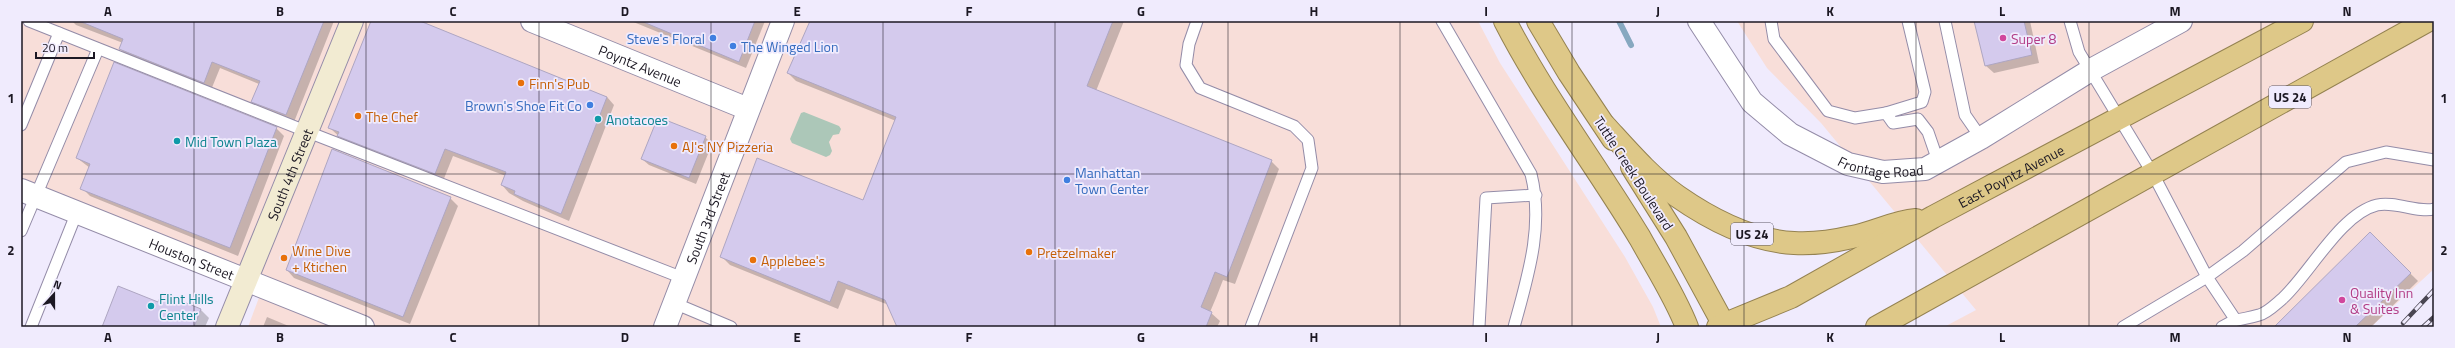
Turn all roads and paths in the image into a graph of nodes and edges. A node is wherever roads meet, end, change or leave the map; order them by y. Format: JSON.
{"nodes":[{"id":1,"x":29,"y":21,"type":"edge"},
{"id":2,"x":352,"y":21,"type":"edge"},
{"id":3,"x":532,"y":21,"type":"edge"},
{"id":4,"x":783,"y":21,"type":"edge"},
{"id":5,"x":1197,"y":21,"type":"edge"},
{"id":6,"x":1442,"y":21,"type":"edge"},
{"id":7,"x":1505,"y":21,"type":"edge"},
{"id":8,"x":1538,"y":21,"type":"edge"},
{"id":9,"x":1699,"y":21,"type":"edge"},
{"id":10,"x":1771,"y":21,"type":"edge"},
{"id":11,"x":1908,"y":21,"type":"edge"},
{"id":12,"x":1945,"y":21,"type":"edge"},
{"id":13,"x":2070,"y":21,"type":"edge"},
{"id":14,"x":2181,"y":21,"type":"edge"},
{"id":15,"x":2302,"y":21,"type":"edge"},
{"id":16,"x":2428,"y":21,"type":"edge"},
{"id":17,"x":59,"y":33,"type":"junction"},
{"id":18,"x":98,"y":49,"type":"junction"},
{"id":19,"x":2091,"y":70,"type":"junction"},
{"id":20,"x":748,"y":108,"type":"junction"},
{"id":21,"x":1886,"y":113,"type":"junction"},
{"id":22,"x":2120,"y":119,"type":"junction"},
{"id":23,"x":21,"y":125,"type":"edge"},
{"id":24,"x":1605,"y":126,"type":"junction"},
{"id":25,"x":308,"y":132,"type":"junction"},
{"id":26,"x":1981,"y":138,"type":"junction"},
{"id":27,"x":2434,"y":160,"type":"edge"},
{"id":28,"x":1938,"y":161,"type":"junction"},
{"id":29,"x":2153,"y":174,"type":"junction"},
{"id":30,"x":28,"y":193,"type":"edge"},
{"id":31,"x":1536,"y":195,"type":"junction"},
{"id":32,"x":2434,"y":209,"type":"edge"},
{"id":33,"x":77,"y":212,"type":"junction"},
{"id":34,"x":1933,"y":218,"type":"junction"},
{"id":35,"x":21,"y":231,"type":"edge"},
{"id":36,"x":684,"y":278,"type":"junction"},
{"id":37,"x":2208,"y":278,"type":"junction"},
{"id":38,"x":246,"y":280,"type":"junction"},
{"id":39,"x":674,"y":303,"type":"junction"},
{"id":40,"x":2235,"y":319,"type":"junction"},
{"id":41,"x":1723,"y":326,"type":"edge"},
{"id":42,"x":32,"y":327,"type":"edge"},
{"id":43,"x":227,"y":327,"type":"edge"},
{"id":44,"x":362,"y":327,"type":"edge"},
{"id":45,"x":665,"y":327,"type":"edge"},
{"id":46,"x":730,"y":327,"type":"edge"},
{"id":47,"x":1251,"y":327,"type":"edge"},
{"id":48,"x":1479,"y":327,"type":"edge"},
{"id":49,"x":1514,"y":327,"type":"edge"},
{"id":50,"x":1687,"y":327,"type":"edge"},
{"id":51,"x":1877,"y":327,"type":"edge"},
{"id":52,"x":2123,"y":327,"type":"edge"},
{"id":53,"x":2222,"y":327,"type":"edge"}],
"edges":[{"from":1,"to":17,"type":"lane"},
{"from":2,"to":25,"type":"main road","name":"South 4th Street"},
{"from":3,"to":20,"type":"street","name":"Poyntz Avenue"},
{"from":4,"to":20,"type":"street","name":"South 3rd Street"},
{"from":5,"to":47,"type":"lane"},
{"from":6,"to":31,"type":"lane"},
{"from":7,"to":50,"type":"highway"},
{"from":8,"to":24,"type":"highway","name":"Tuttle Creek Boulevard","number":"US 24"},
{"from":9,"to":28,"type":"street","name":"Frontage Road"},
{"from":10,"to":21,"type":"lane"},
{"from":11,"to":21,"type":"lane"},
{"from":12,"to":26,"type":"lane"},
{"from":13,"to":19,"type":"lane"},
{"from":14,"to":19,"type":"street","name":"Frontage Road"},
{"from":15,"to":22,"type":"highway","name":"East Poyntz Avenue","number":"US 24"},
{"from":16,"to":29,"type":"highway","number":"US 24"},
{"from":17,"to":18,"type":"lane"},
{"from":17,"to":23,"type":"lane"},
{"from":18,"to":25,"type":"lane"},
{"from":18,"to":30,"type":"lane"},
{"from":19,"to":22,"type":"lane"},
{"from":19,"to":26,"type":"street","name":"Frontage Road"},
{"from":20,"to":36,"type":"street","name":"South 3rd Street"},
{"from":21,"to":28,"type":"lane"},
{"from":22,"to":29,"type":"lane"},
{"from":22,"to":34,"type":"highway","name":"East Poyntz Avenue","number":"US 24"},
{"from":24,"to":34,"type":"highway","number":"US 24"},
{"from":24,"to":41,"type":"highway","name":"Tuttle Creek Boulevard"},
{"from":25,"to":36,"type":"lane"},
{"from":25,"to":38,"type":"main road","name":"South 4th Street"},
{"from":26,"to":28,"type":"street","name":"Frontage Road"},
{"from":27,"to":37,"type":"lane"},
{"from":29,"to":37,"type":"lane"},
{"from":29,"to":51,"type":"highway","number":"US 24"},
{"from":30,"to":33,"type":"street","name":"Houston Street"},
{"from":30,"to":35,"type":"lane"},
{"from":31,"to":48,"type":"lane"},
{"from":31,"to":49,"type":"lane"},
{"from":32,"to":40,"type":"lane"},
{"from":33,"to":38,"type":"street","name":"Houston Street"},
{"from":33,"to":42,"type":"lane"},
{"from":34,"to":41,"type":"highway","name":"East Poyntz Avenue","number":"US 24"},
{"from":36,"to":39,"type":"street","name":"South 3rd Street"},
{"from":37,"to":40,"type":"lane"},
{"from":37,"to":52,"type":"lane"},
{"from":38,"to":43,"type":"main road","name":"South 4th Street"},
{"from":38,"to":44,"type":"street","name":"Houston Street"},
{"from":39,"to":45,"type":"street","name":"South 3rd Street"},
{"from":39,"to":46,"type":"lane"},
{"from":40,"to":53,"type":"lane"}]}
